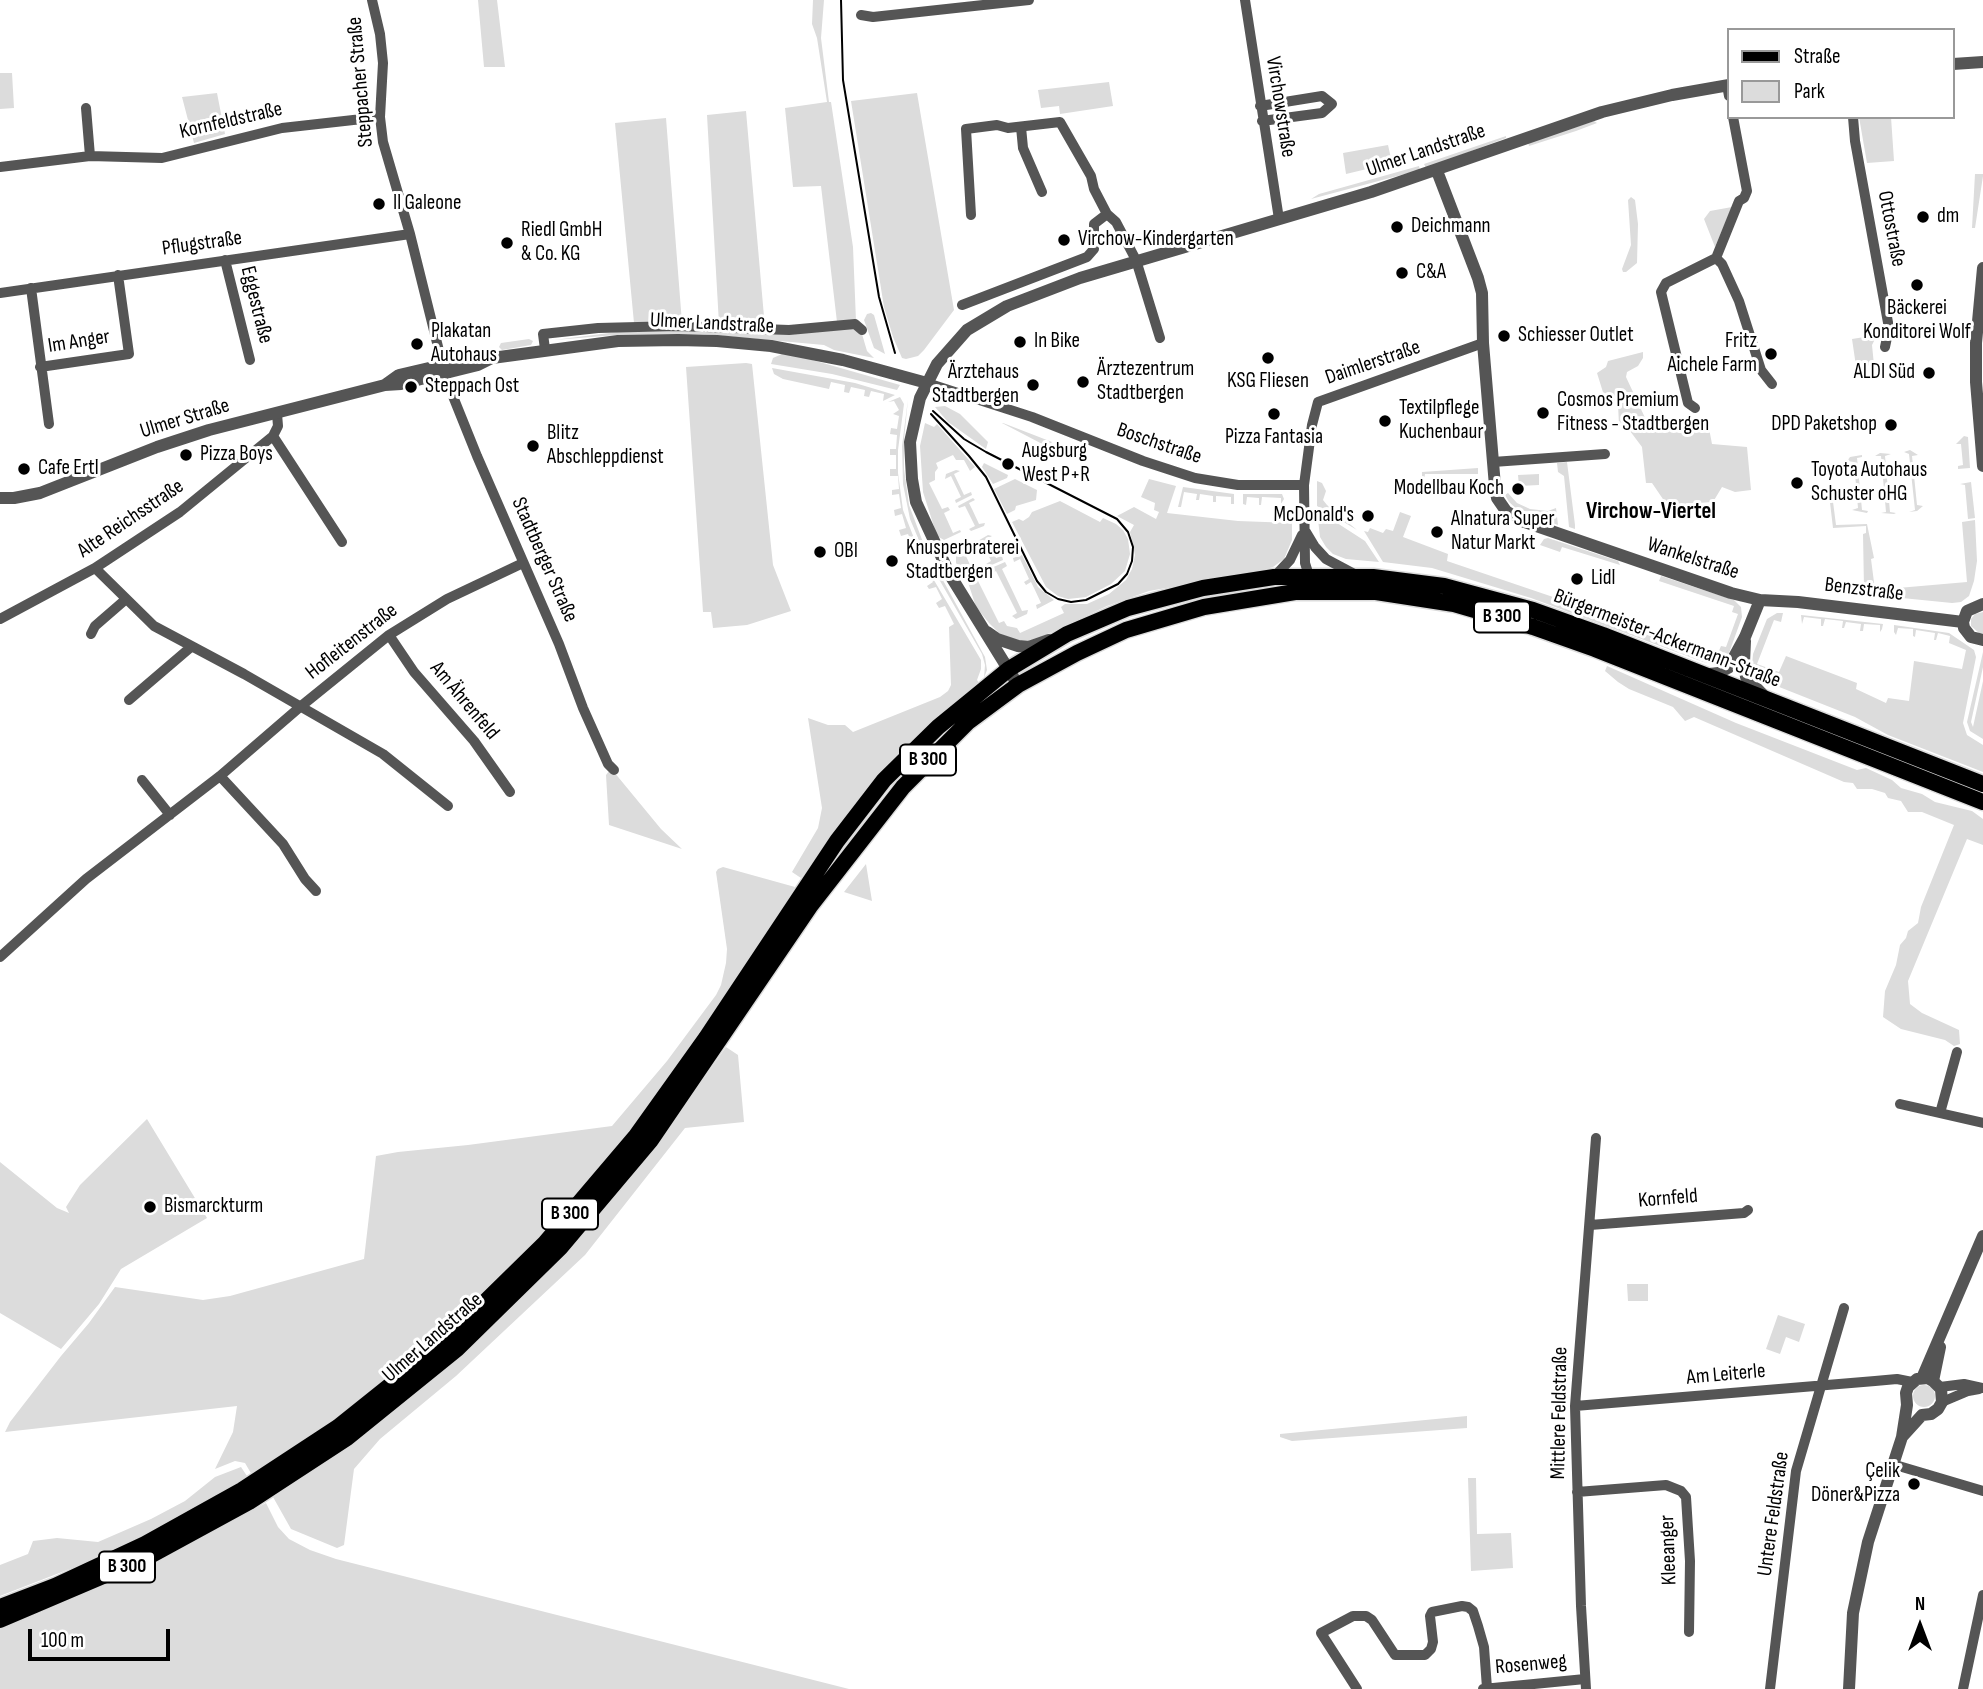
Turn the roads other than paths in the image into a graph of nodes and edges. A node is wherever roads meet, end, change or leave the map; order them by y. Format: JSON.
{"nodes":[{"id":1,"x":372,"y":0,"type":"edge"},
{"id":2,"x":1029,"y":0,"type":"edge"},
{"id":3,"x":1245,"y":0,"type":"edge"},
{"id":4,"x":861,"y":15,"type":"dead end"},
{"id":5,"x":1983,"y":62,"type":"edge"},
{"id":6,"x":1955,"y":64,"type":"edge"},
{"id":7,"x":1728,"y":89,"type":"edge"},
{"id":8,"x":1260,"y":106,"type":"junction"},
{"id":9,"x":86,"y":108,"type":"dead end"},
{"id":10,"x":380,"y":117,"type":"junction"},
{"id":11,"x":1733,"y":119,"type":"edge"},
{"id":12,"x":1853,"y":119,"type":"edge"},
{"id":13,"x":1262,"y":121,"type":"junction"},
{"id":14,"x":1021,"y":127,"type":"junction"},
{"id":15,"x":90,"y":156,"type":"junction"},
{"id":16,"x":0,"y":167,"type":"edge"},
{"id":17,"x":1437,"y":171,"type":"junction"},
{"id":18,"x":1042,"y":192,"type":"dead end"},
{"id":19,"x":1107,"y":214,"type":"junction"},
{"id":20,"x":971,"y":215,"type":"dead end"},
{"id":21,"x":1279,"y":219,"type":"junction"},
{"id":22,"x":410,"y":234,"type":"junction"},
{"id":23,"x":1716,"y":258,"type":"junction"},
{"id":24,"x":225,"y":260,"type":"junction"},
{"id":25,"x":1136,"y":260,"type":"junction"},
{"id":26,"x":1983,"y":268,"type":"edge"},
{"id":27,"x":118,"y":275,"type":"junction"},
{"id":28,"x":31,"y":288,"type":"junction"},
{"id":29,"x":0,"y":293,"type":"edge"},
{"id":30,"x":962,"y":305,"type":"dead end"},
{"id":31,"x":862,"y":330,"type":"dead end"},
{"id":32,"x":1160,"y":338,"type":"dead end"},
{"id":33,"x":1483,"y":343,"type":"junction"},
{"id":34,"x":1885,"y":348,"type":"dead end"},
{"id":35,"x":545,"y":349,"type":"junction"},
{"id":36,"x":492,"y":358,"type":"joint"},
{"id":37,"x":250,"y":360,"type":"dead end"},
{"id":38,"x":40,"y":368,"type":"junction"},
{"id":39,"x":444,"y":369,"type":"junction"},
{"id":40,"x":927,"y":383,"type":"junction"},
{"id":41,"x":1772,"y":384,"type":"dead end"},
{"id":42,"x":1695,"y":408,"type":"dead end"},
{"id":43,"x":276,"y":414,"type":"junction"},
{"id":44,"x":49,"y":424,"type":"dead end"},
{"id":45,"x":273,"y":436,"type":"junction"},
{"id":46,"x":1605,"y":454,"type":"dead end"},
{"id":47,"x":1493,"y":462,"type":"junction"},
{"id":48,"x":1983,"y":466,"type":"edge"},
{"id":49,"x":1304,"y":485,"type":"junction"},
{"id":50,"x":0,"y":498,"type":"edge"},
{"id":51,"x":1305,"y":530,"type":"junction"},
{"id":52,"x":342,"y":542,"type":"dead end"},
{"id":53,"x":523,"y":563,"type":"junction"},
{"id":54,"x":95,"y":568,"type":"junction"},
{"id":55,"x":1308,"y":576,"type":"junction"},
{"id":56,"x":1358,"y":576,"type":"junction"},
{"id":57,"x":1274,"y":577,"type":"junction"},
{"id":58,"x":1317,"y":591,"type":"junction"},
{"id":59,"x":125,"y":600,"type":"junction"},
{"id":60,"x":1760,"y":600,"type":"junction"},
{"id":61,"x":1983,"y":604,"type":"edge"},
{"id":62,"x":0,"y":619,"type":"edge"},
{"id":63,"x":1964,"y":622,"type":"junction"},
{"id":64,"x":984,"y":630,"type":"junction"},
{"id":65,"x":90,"y":634,"type":"dead end"},
{"id":66,"x":1067,"y":634,"type":"junction"},
{"id":67,"x":389,"y":635,"type":"junction"},
{"id":68,"x":1745,"y":637,"type":"junction"},
{"id":69,"x":1983,"y":640,"type":"edge"},
{"id":70,"x":191,"y":647,"type":"junction"},
{"id":71,"x":1009,"y":670,"type":"junction"},
{"id":72,"x":1704,"y":675,"type":"junction"},
{"id":73,"x":1018,"y":685,"type":"junction"},
{"id":74,"x":129,"y":700,"type":"dead end"},
{"id":75,"x":1769,"y":701,"type":"junction"},
{"id":76,"x":300,"y":707,"type":"junction"},
{"id":77,"x":614,"y":770,"type":"dead end"},
{"id":78,"x":220,"y":776,"type":"junction"},
{"id":79,"x":142,"y":780,"type":"dead end"},
{"id":80,"x":1983,"y":784,"type":"edge"},
{"id":81,"x":510,"y":792,"type":"dead end"},
{"id":82,"x":1983,"y":802,"type":"edge"},
{"id":83,"x":448,"y":806,"type":"dead end"},
{"id":84,"x":170,"y":815,"type":"junction"},
{"id":85,"x":814,"y":888,"type":"junction"},
{"id":86,"x":316,"y":891,"type":"dead end"},
{"id":87,"x":0,"y":957,"type":"edge"},
{"id":88,"x":1957,"y":1052,"type":"dead end"},
{"id":89,"x":1899,"y":1104,"type":"dead end"},
{"id":90,"x":1940,"y":1113,"type":"junction"},
{"id":91,"x":1983,"y":1123,"type":"edge"},
{"id":92,"x":1597,"y":1138,"type":"dead end"},
{"id":93,"x":1748,"y":1210,"type":"dead end"},
{"id":94,"x":1590,"y":1225,"type":"junction"},
{"id":95,"x":1983,"y":1236,"type":"edge"},
{"id":96,"x":1844,"y":1308,"type":"dead end"},
{"id":97,"x":1822,"y":1385,"type":"junction"},
{"id":98,"x":1920,"y":1388,"type":"junction"},
{"id":99,"x":1983,"y":1388,"type":"edge"},
{"id":100,"x":1942,"y":1402,"type":"junction"},
{"id":101,"x":1574,"y":1406,"type":"junction"},
{"id":102,"x":1922,"y":1415,"type":"junction"},
{"id":103,"x":1902,"y":1437,"type":"junction"},
{"id":104,"x":1892,"y":1464,"type":"junction"},
{"id":105,"x":273,"y":1479,"type":"junction"},
{"id":106,"x":1983,"y":1491,"type":"edge"},
{"id":107,"x":1577,"y":1492,"type":"junction"},
{"id":108,"x":246,"y":1496,"type":"junction"},
{"id":109,"x":1983,"y":1595,"type":"edge"},
{"id":110,"x":0,"y":1606,"type":"edge"},
{"id":111,"x":0,"y":1620,"type":"edge"},
{"id":112,"x":1689,"y":1632,"type":"dead end"},
{"id":113,"x":1586,"y":1684,"type":"edge"},
{"id":114,"x":1488,"y":1688,"type":"edge"},
{"id":115,"x":1357,"y":1689,"type":"edge"},
{"id":116,"x":1480,"y":1689,"type":"edge"},
{"id":117,"x":1770,"y":1689,"type":"edge"},
{"id":118,"x":1849,"y":1689,"type":"edge"},
{"id":119,"x":1963,"y":1689,"type":"edge"}],
"edges":[{"from":1,"to":10,"type":"street","name":"Steppacher Straße"},
{"from":2,"to":4,"type":"street"},
{"from":3,"to":8,"type":"street","name":"Virchowstraße"},
{"from":5,"to":6,"type":"street"},
{"from":7,"to":17,"type":"street","name":"Ulmer Landstraße"},
{"from":8,"to":13,"type":"street","name":"Virchowstraße"},
{"from":8,"to":13,"type":"street"},
{"from":9,"to":15,"type":"street"},
{"from":10,"to":15,"type":"street","name":"Kornfeldstraße"},
{"from":10,"to":22,"type":"street","name":"Steppacher Straße"},
{"from":11,"to":23,"type":"street"},
{"from":12,"to":34,"type":"street","name":"Ottostraße"},
{"from":13,"to":21,"type":"street","name":"Virchowstraße"},
{"from":14,"to":18,"type":"street"},
{"from":14,"to":19,"type":"street"},
{"from":14,"to":20,"type":"street"},
{"from":15,"to":16,"type":"street","name":"Kornfeldstraße"},
{"from":17,"to":21,"type":"street","name":"Ulmer Landstraße"},
{"from":17,"to":33,"type":"street","name":"Wankelstraße"},
{"from":19,"to":25,"type":"street"},
{"from":19,"to":30,"type":"street"},
{"from":21,"to":25,"type":"street","name":"Ulmer Landstraße"},
{"from":22,"to":24,"type":"street","name":"Pflugstraße"},
{"from":22,"to":39,"type":"street","name":"Steppacher Straße"},
{"from":23,"to":41,"type":"street"},
{"from":23,"to":42,"type":"street"},
{"from":24,"to":27,"type":"street","name":"Pflugstraße"},
{"from":24,"to":37,"type":"street","name":"Eggestraße"},
{"from":25,"to":32,"type":"street"},
{"from":25,"to":40,"type":"street","name":"Ulmer Landstraße"},
{"from":26,"to":48,"type":"street"},
{"from":27,"to":28,"type":"street","name":"Pflugstraße"},
{"from":27,"to":38,"type":"street","name":"Im Anger"},
{"from":28,"to":29,"type":"street","name":"Pflugstraße"},
{"from":28,"to":38,"type":"street"},
{"from":31,"to":35,"type":"street"},
{"from":33,"to":47,"type":"street","name":"Wankelstraße"},
{"from":33,"to":49,"type":"street","name":"Daimlerstraße"},
{"from":35,"to":36,"type":"street","name":"Ulmer Landstraße"},
{"from":35,"to":40,"type":"street","name":"Ulmer Landstraße"},
{"from":36,"to":39,"type":"street","name":"Ulmer Straße"},
{"from":38,"to":44,"type":"street"},
{"from":39,"to":43,"type":"street","name":"Ulmer Straße"},
{"from":39,"to":53,"type":"street","name":"Stadtberger Straße"},
{"from":40,"to":49,"type":"street","name":"Boschstraße"},
{"from":40,"to":64,"type":"street","name":"Ulmer Landstraße"},
{"from":43,"to":45,"type":"street"},
{"from":43,"to":50,"type":"street","name":"Ulmer Straße"},
{"from":45,"to":52,"type":"street"},
{"from":45,"to":54,"type":"street","name":"Alte Reichsstraße"},
{"from":46,"to":47,"type":"street"},
{"from":47,"to":60,"type":"street","name":"Wankelstraße"},
{"from":49,"to":51,"type":"street","name":"Daimlerstraße"},
{"from":51,"to":55,"type":"street","name":"Daimlerstraße"},
{"from":51,"to":56,"type":"street"},
{"from":51,"to":57,"type":"street","name":"Daimlerstraße"},
{"from":53,"to":67,"type":"street","name":"Hofleitenstraße"},
{"from":53,"to":77,"type":"street","name":"Stadtberger Straße"},
{"from":54,"to":59,"type":"street"},
{"from":54,"to":62,"type":"street","name":"Alte Reichsstraße"},
{"from":55,"to":56,"type":"main road","name":"Bürgermeister-Ackermann-Straße","number":"B 300"},
{"from":55,"to":57,"type":"main road","name":"Bürgermeister-Ackermann-Straße","number":"B 300"},
{"from":55,"to":58,"type":"street","name":"Daimlerstraße"},
{"from":56,"to":72,"type":"main road","name":"Bürgermeister-Ackermann-Straße","number":"B 300"},
{"from":57,"to":66,"type":"main road","name":"Bürgermeister-Ackermann-Straße","number":"B 300"},
{"from":58,"to":73,"type":"main road","name":"Bürgermeister-Ackermann-Straße","number":"B 300"},
{"from":58,"to":82,"type":"main road","name":"Bürgermeister-Ackermann-Straße","number":"B 300"},
{"from":59,"to":65,"type":"street"},
{"from":59,"to":70,"type":"street"},
{"from":60,"to":63,"type":"street","name":"Benzstraße"},
{"from":60,"to":68,"type":"street"},
{"from":61,"to":63,"type":"street"},
{"from":63,"to":69,"type":"street"},
{"from":64,"to":66,"type":"street"},
{"from":64,"to":71,"type":"street","name":"Ulmer Landstraße"},
{"from":66,"to":71,"type":"main road","name":"Bürgermeister-Ackermann-Straße","number":"B 300"},
{"from":67,"to":76,"type":"street","name":"Hofleitenstraße"},
{"from":67,"to":81,"type":"street","name":"Am Ährenfeld"},
{"from":68,"to":72,"type":"street"},
{"from":68,"to":75,"type":"street"},
{"from":70,"to":74,"type":"street"},
{"from":70,"to":76,"type":"street"},
{"from":71,"to":73,"type":"street","name":"Ulmer Landstraße"},
{"from":71,"to":85,"type":"main road","number":"B 300"},
{"from":72,"to":75,"type":"main road","name":"Bürgermeister-Ackermann-Straße","number":"B 300"},
{"from":73,"to":85,"type":"main road","number":"B 300"},
{"from":75,"to":80,"type":"main road","name":"Bürgermeister-Ackermann-Straße","number":"B 300"},
{"from":76,"to":78,"type":"street","name":"Hofleitenstraße"},
{"from":76,"to":83,"type":"street"},
{"from":78,"to":84,"type":"street","name":"Hofleitenstraße"},
{"from":78,"to":86,"type":"street"},
{"from":79,"to":84,"type":"street"},
{"from":84,"to":87,"type":"street","name":"Hofleitenstraße"},
{"from":85,"to":105,"type":"main road","number":"B 300"},
{"from":85,"to":105,"type":"main road","name":"Ulmer Landstraße","number":"B 300"},
{"from":88,"to":90,"type":"street"},
{"from":89,"to":90,"type":"street"},
{"from":90,"to":91,"type":"street"},
{"from":92,"to":94,"type":"street","name":"Mittlere Feldstraße"},
{"from":93,"to":94,"type":"street","name":"Kornfeld"},
{"from":94,"to":101,"type":"street","name":"Mittlere Feldstraße"},
{"from":95,"to":98,"type":"street"},
{"from":96,"to":97,"type":"street","name":"Untere Feldstraße"},
{"from":97,"to":98,"type":"street","name":"Am Leiterle"},
{"from":97,"to":101,"type":"street","name":"Am Leiterle"},
{"from":97,"to":117,"type":"street","name":"Untere Feldstraße"},
{"from":98,"to":99,"type":"street","name":"Am Leiterle"},
{"from":98,"to":100,"type":"street"},
{"from":98,"to":102,"type":"street"},
{"from":98,"to":103,"type":"street"},
{"from":99,"to":100,"type":"street"},
{"from":100,"to":102,"type":"street"},
{"from":101,"to":107,"type":"street","name":"Mittlere Feldstraße"},
{"from":102,"to":103,"type":"street"},
{"from":103,"to":104,"type":"street"},
{"from":104,"to":106,"type":"street"},
{"from":104,"to":118,"type":"street"},
{"from":105,"to":108,"type":"main road","number":"B 300"},
{"from":107,"to":112,"type":"street","name":"Kleeanger"},
{"from":107,"to":113,"type":"street","name":"Mittlere Feldstraße"},
{"from":108,"to":110,"type":"main road","number":"B 300"},
{"from":108,"to":111,"type":"main road","number":"B 300"},
{"from":109,"to":119,"type":"street"},
{"from":113,"to":114,"type":"street","name":"Rosenweg"},
{"from":114,"to":115,"type":"street"},
{"from":114,"to":116,"type":"street","name":"Rosenweg"}]}
